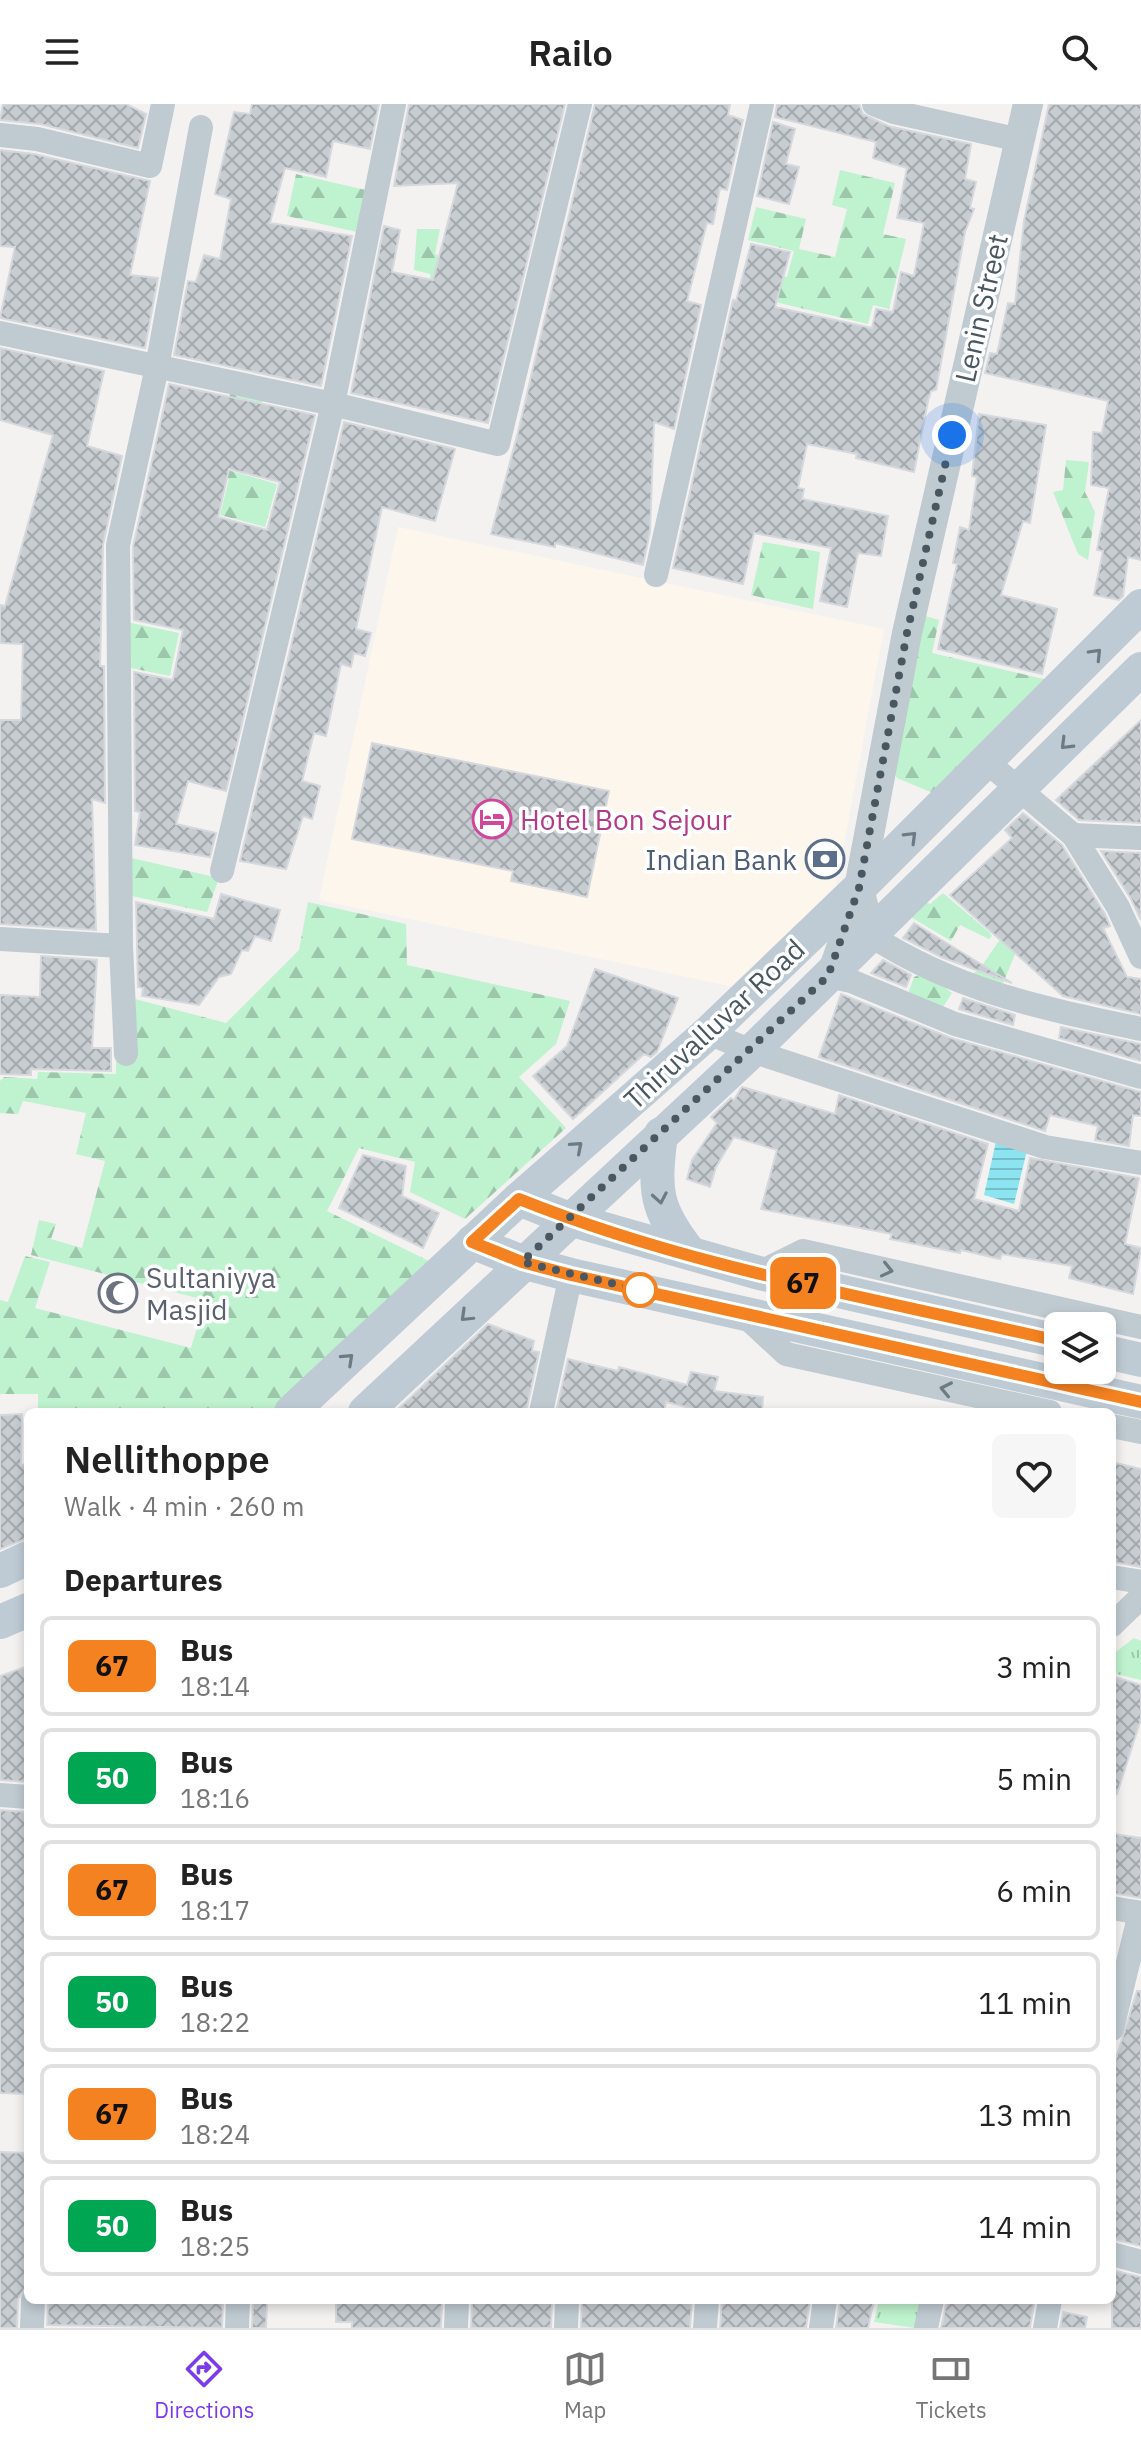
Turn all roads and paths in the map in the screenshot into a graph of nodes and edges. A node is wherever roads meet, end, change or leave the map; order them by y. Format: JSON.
{"nodes":[{"id":1,"x":163,"y":104,"type":"edge"},
{"id":2,"x":394,"y":104,"type":"edge"},
{"id":3,"x":580,"y":104,"type":"edge"},
{"id":4,"x":762,"y":104,"type":"edge"},
{"id":5,"x":1028,"y":104,"type":"edge"},
{"id":6,"x":888,"y":107,"type":"edge"},
{"id":7,"x":201,"y":127,"type":"dead end"},
{"id":8,"x":0,"y":135,"type":"edge"},
{"id":9,"x":1020,"y":140,"type":"junction"},
{"id":10,"x":0,"y":333,"type":"edge"},
{"id":11,"x":157,"y":367,"type":"junction"},
{"id":12,"x":333,"y":404,"type":"junction"},
{"id":13,"x":656,"y":575,"type":"dead end"},
{"id":14,"x":1141,"y":606,"type":"edge"},
{"id":15,"x":1141,"y":669,"type":"edge"},
{"id":16,"x":987,"y":762,"type":"junction"},
{"id":17,"x":1020,"y":790,"type":"junction"},
{"id":18,"x":1073,"y":835,"type":"junction"},
{"id":19,"x":1141,"y":838,"type":"edge"},
{"id":20,"x":222,"y":871,"type":"dead end"},
{"id":21,"x":859,"y":888,"type":"junction"},
{"id":22,"x":870,"y":935,"type":"junction"},
{"id":23,"x":0,"y":939,"type":"edge"},
{"id":24,"x":121,"y":946,"type":"junction"},
{"id":25,"x":1141,"y":957,"type":"edge"},
{"id":26,"x":828,"y":976,"type":"junction"},
{"id":27,"x":1141,"y":1029,"type":"edge"},
{"id":28,"x":708,"y":1033,"type":"junction"},
{"id":29,"x":752,"y":1051,"type":"junction"},
{"id":30,"x":126,"y":1054,"type":"dead end"},
{"id":31,"x":1141,"y":1077,"type":"edge"},
{"id":32,"x":661,"y":1134,"type":"junction"},
{"id":33,"x":1141,"y":1163,"type":"edge"},
{"id":34,"x":519,"y":1199,"type":"junction"},
{"id":35,"x":569,"y":1219,"type":"junction"},
{"id":36,"x":472,"y":1242,"type":"junction"},
{"id":37,"x":690,"y":1253,"type":"junction"},
{"id":38,"x":522,"y":1262,"type":"junction"},
{"id":39,"x":759,"y":1273,"type":"junction"},
{"id":40,"x":571,"y":1275,"type":"junction"},
{"id":41,"x":742,"y":1313,"type":"junction"},
{"id":42,"x":1141,"y":1327,"type":"edge"},
{"id":43,"x":1044,"y":1338,"type":"edge"},
{"id":44,"x":1116,"y":1354,"type":"edge"},
{"id":45,"x":1141,"y":1360,"type":"edge"},
{"id":46,"x":1141,"y":1402,"type":"edge"},
{"id":47,"x":295,"y":1408,"type":"edge"},
{"id":48,"x":370,"y":1408,"type":"edge"},
{"id":49,"x":542,"y":1408,"type":"edge"},
{"id":50,"x":1032,"y":1408,"type":"edge"},
{"id":51,"x":1116,"y":1427,"type":"edge"},
{"id":52,"x":1141,"y":1432,"type":"edge"},
{"id":53,"x":24,"y":1560,"type":"edge"},
{"id":54,"x":0,"y":1571,"type":"edge"},
{"id":55,"x":1116,"y":1578,"type":"edge"},
{"id":56,"x":1141,"y":1582,"type":"edge"},
{"id":57,"x":1141,"y":1597,"type":"edge"},
{"id":58,"x":24,"y":1612,"type":"edge"},
{"id":59,"x":1116,"y":1621,"type":"edge"},
{"id":60,"x":0,"y":1622,"type":"edge"},
{"id":61,"x":0,"y":1795,"type":"edge"},
{"id":62,"x":24,"y":1797,"type":"edge"},
{"id":63,"x":1116,"y":1909,"type":"edge"},
{"id":64,"x":1140,"y":1913,"type":"edge"},
{"id":65,"x":1116,"y":2012,"type":"edge"},
{"id":66,"x":1116,"y":2255,"type":"edge"},
{"id":67,"x":1141,"y":2262,"type":"edge"},
{"id":68,"x":33,"y":2304,"type":"edge"},
{"id":69,"x":238,"y":2304,"type":"edge"},
{"id":70,"x":457,"y":2304,"type":"edge"},
{"id":71,"x":567,"y":2304,"type":"edge"},
{"id":72,"x":707,"y":2304,"type":"edge"},
{"id":73,"x":824,"y":2304,"type":"edge"},
{"id":74,"x":931,"y":2304,"type":"edge"},
{"id":75,"x":1049,"y":2304,"type":"edge"},
{"id":76,"x":32,"y":2328,"type":"edge"},
{"id":77,"x":237,"y":2328,"type":"edge"},
{"id":78,"x":456,"y":2328,"type":"edge"},
{"id":79,"x":566,"y":2328,"type":"edge"},
{"id":80,"x":705,"y":2328,"type":"edge"},
{"id":81,"x":821,"y":2328,"type":"edge"},
{"id":82,"x":926,"y":2328,"type":"edge"},
{"id":83,"x":1045,"y":2328,"type":"edge"}],
"edges":[{"from":1,"to":8,"type":"street"},
{"from":2,"to":12,"type":"street"},
{"from":3,"to":12,"type":"street"},
{"from":4,"to":13,"type":"street"},
{"from":5,"to":9,"type":"street","name":"Lenin Street"},
{"from":6,"to":9,"type":"street"},
{"from":7,"to":11,"type":"street"},
{"from":9,"to":21,"type":"street","name":"Lenin Street"},
{"from":10,"to":11,"type":"street"},
{"from":11,"to":12,"type":"street"},
{"from":11,"to":24,"type":"street"},
{"from":12,"to":20,"type":"street"},
{"from":16,"to":14,"type":"main road","name":"Thiruvalluvar Road","one_way":true},
{"from":15,"to":17,"type":"main road","name":"Thiruvalluvar Road","one_way":true},
{"from":16,"to":17,"type":"street"},
{"from":21,"to":16,"type":"main road","name":"Thiruvalluvar Road","one_way":true},
{"from":17,"to":18,"type":"street"},
{"from":17,"to":22,"type":"main road","name":"Thiruvalluvar Road"},
{"from":18,"to":19,"type":"street"},
{"from":18,"to":25,"type":"street"},
{"from":21,"to":22,"type":"street","name":"Lenin Street"},
{"from":21,"to":26,"type":"street"},
{"from":21,"to":28,"type":"main road","name":"Thiruvalluvar Road"},
{"from":22,"to":26,"type":"main road","name":"Thiruvalluvar Road"},
{"from":22,"to":27,"type":"street"},
{"from":23,"to":24,"type":"street"},
{"from":24,"to":30,"type":"street"},
{"from":26,"to":29,"type":"main road","name":"Thiruvalluvar Road"},
{"from":26,"to":31,"type":"street"},
{"from":28,"to":29,"type":"street"},
{"from":34,"to":28,"type":"main road","name":"Thiruvalluvar Road","one_way":true},
{"from":29,"to":32,"type":"main road","name":"Thiruvalluvar Road"},
{"from":29,"to":33,"type":"street"},
{"from":32,"to":35,"type":"main road","name":"Thiruvalluvar Road"},
{"from":32,"to":37,"type":"main road","one_way":true},
{"from":34,"to":35,"type":"main road"},
{"from":34,"to":36,"type":"main road","name":"Thiruvalluvar Road"},
{"from":35,"to":37,"type":"main road"},
{"from":35,"to":38,"type":"main road","name":"Thiruvalluvar Road"},
{"from":36,"to":38,"type":"main road"},
{"from":47,"to":36,"type":"main road","name":"Thiruvalluvar Road","one_way":true},
{"from":37,"to":39,"type":"main road"},
{"from":38,"to":40,"type":"main road"},
{"from":38,"to":48,"type":"main road","name":"Thiruvalluvar Road","one_way":true},
{"from":39,"to":42,"type":"street","one_way":true},
{"from":39,"to":43,"type":"main road"},
{"from":40,"to":41,"type":"main road"},
{"from":40,"to":49,"type":"street"},
{"from":41,"to":46,"type":"main road"},
{"from":50,"to":41,"type":"street","one_way":true},
{"from":44,"to":45,"type":"main road"},
{"from":51,"to":52,"type":"street"},
{"from":53,"to":54,"type":"main road"},
{"from":55,"to":56,"type":"street"},
{"from":57,"to":59,"type":"street"},
{"from":58,"to":60,"type":"main road"},
{"from":61,"to":62,"type":"street"},
{"from":63,"to":64,"type":"street"},
{"from":64,"to":65,"type":"street"},
{"from":66,"to":67,"type":"street"},
{"from":68,"to":76,"type":"street"},
{"from":69,"to":77,"type":"street"},
{"from":70,"to":78,"type":"street"},
{"from":71,"to":79,"type":"street"},
{"from":72,"to":80,"type":"street"},
{"from":73,"to":81,"type":"street"},
{"from":74,"to":82,"type":"street"},
{"from":75,"to":83,"type":"street"}]}
